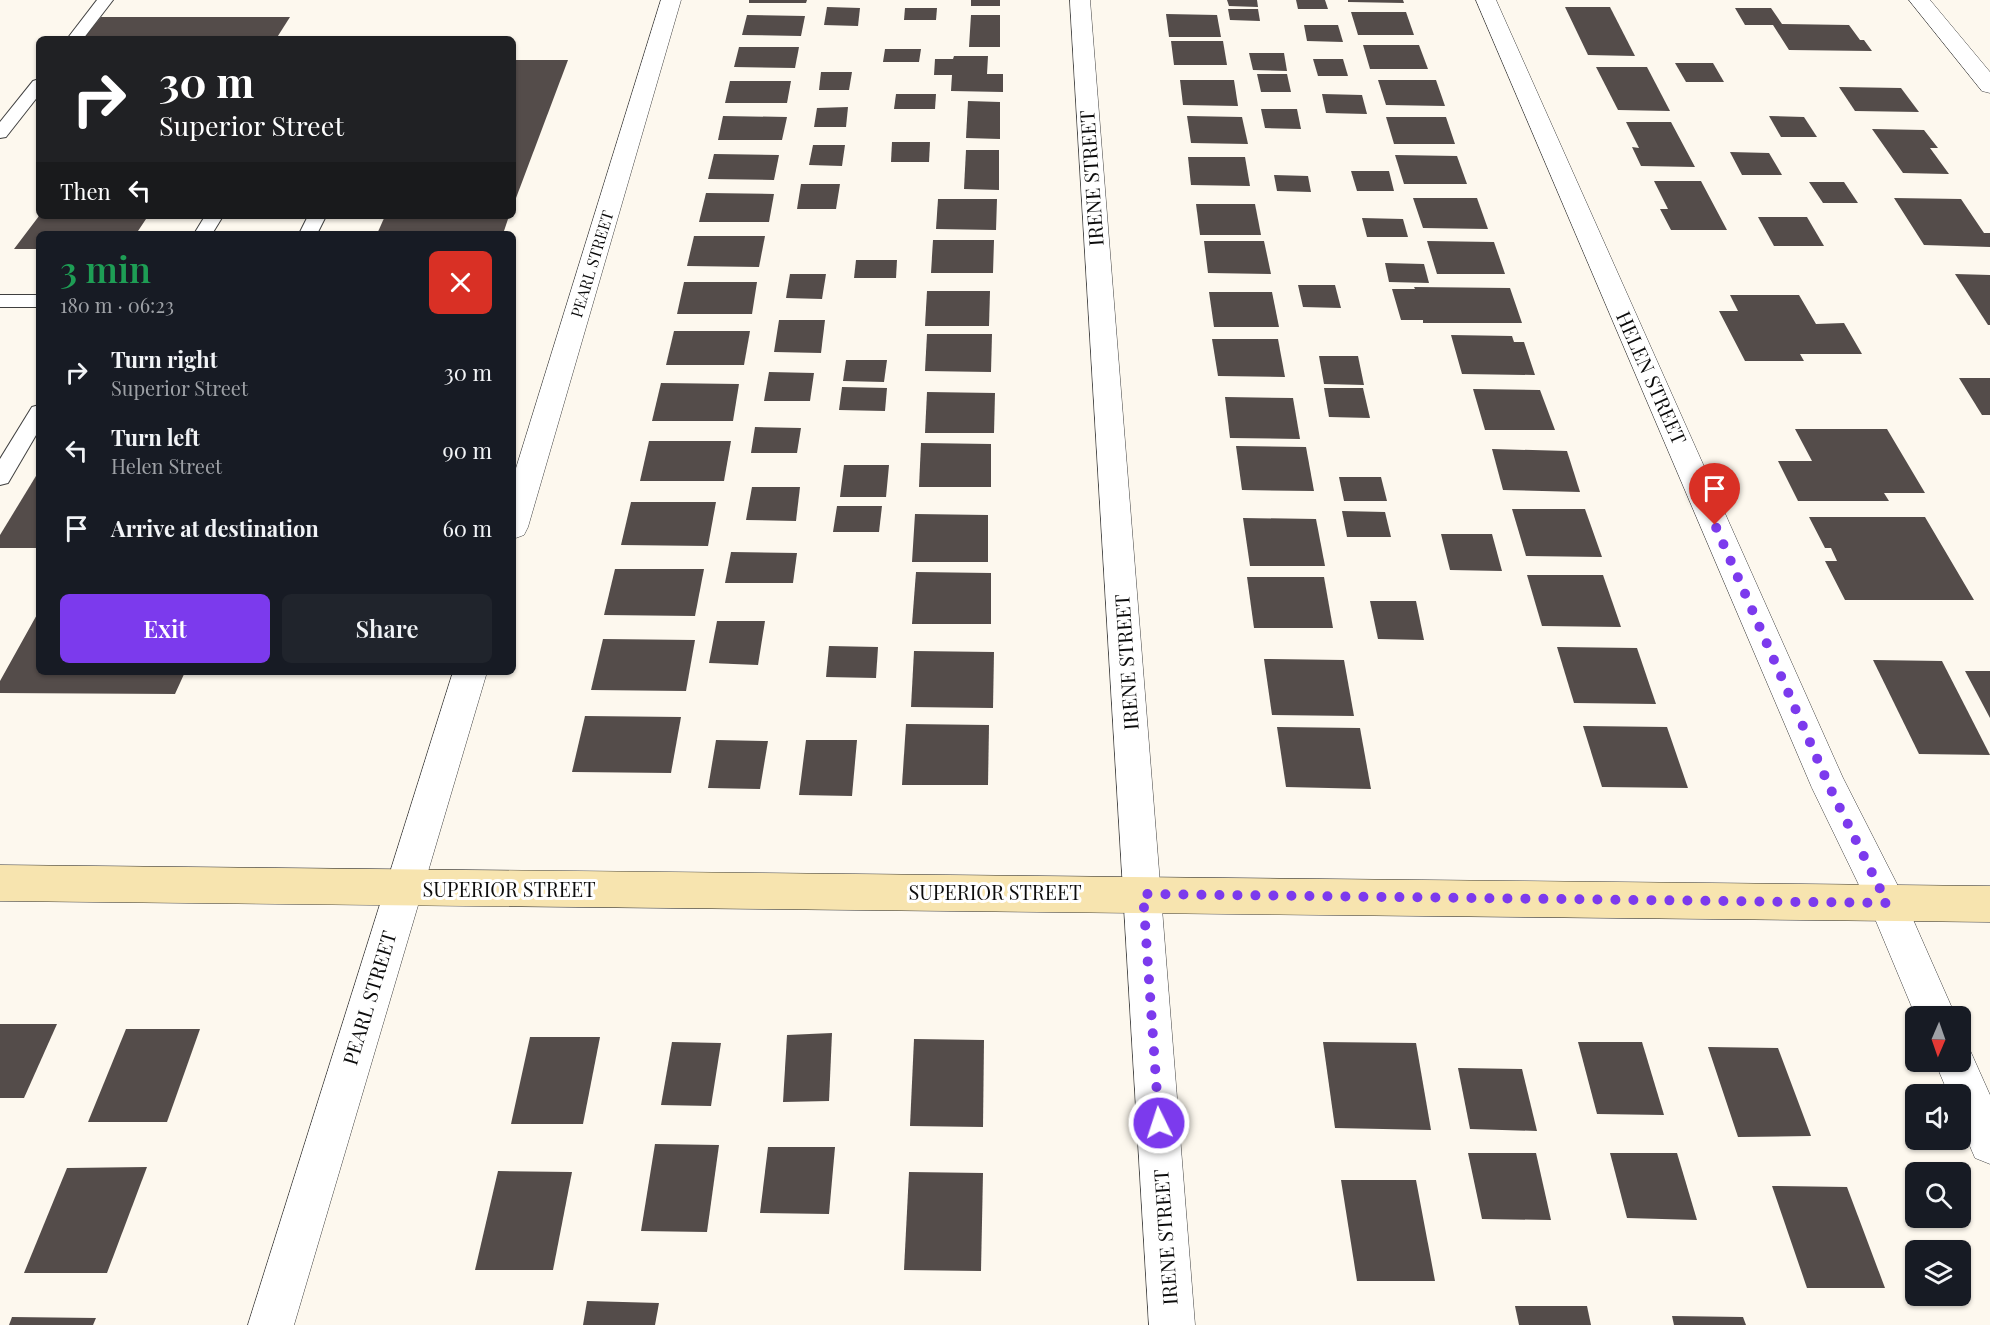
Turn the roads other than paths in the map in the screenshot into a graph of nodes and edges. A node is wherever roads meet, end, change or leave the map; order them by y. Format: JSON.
{"nodes":[{"id":1,"x":105,"y":0,"type":"edge"},
{"id":2,"x":671,"y":0,"type":"edge"},
{"id":3,"x":1080,"y":0,"type":"edge"},
{"id":4,"x":1486,"y":0,"type":"edge"},
{"id":5,"x":1918,"y":0,"type":"edge"},
{"id":6,"x":77,"y":36,"type":"edge"},
{"id":7,"x":1990,"y":86,"type":"edge"},
{"id":8,"x":36,"y":88,"type":"edge"},
{"id":9,"x":0,"y":133,"type":"edge"},
{"id":10,"x":0,"y":301,"type":"edge"},
{"id":11,"x":36,"y":301,"type":"edge"},
{"id":12,"x":36,"y":417,"type":"edge"},
{"id":13,"x":0,"y":477,"type":"edge"},
{"id":14,"x":516,"y":517,"type":"edge"},
{"id":15,"x":469,"y":675,"type":"edge"},
{"id":16,"x":0,"y":883,"type":"edge"},
{"id":17,"x":404,"y":889,"type":"junction"},
{"id":18,"x":1143,"y":894,"type":"junction"},
{"id":19,"x":1887,"y":903,"type":"junction"},
{"id":20,"x":1990,"y":904,"type":"edge"},
{"id":21,"x":1931,"y":1006,"type":"edge"},
{"id":22,"x":1959,"y":1072,"type":"edge"},
{"id":23,"x":1990,"y":1143,"type":"edge"},
{"id":24,"x":271,"y":1325,"type":"edge"},
{"id":25,"x":1172,"y":1325,"type":"edge"}],
"edges":[{"from":1,"to":6,"type":"lane"},
{"from":2,"to":14,"type":"street","name":"PEARL STREET"},
{"from":3,"to":18,"type":"street","name":"IRENE STREET"},
{"from":4,"to":19,"type":"street","name":"HELEN STREET"},
{"from":5,"to":7,"type":"street"},
{"from":8,"to":9,"type":"lane"},
{"from":10,"to":11,"type":"lane"},
{"from":12,"to":13,"type":"lane"},
{"from":15,"to":17,"type":"street","name":"PEARL STREET"},
{"from":16,"to":17,"type":"street","name":"SUPERIOR STREET"},
{"from":17,"to":18,"type":"street","name":"SUPERIOR STREET"},
{"from":17,"to":24,"type":"street","name":"PEARL STREET"},
{"from":18,"to":19,"type":"street","name":"SUPERIOR STREET"},
{"from":18,"to":25,"type":"street","name":"IRENE STREET"},
{"from":19,"to":20,"type":"street","name":"SUPERIOR STREET"},
{"from":19,"to":21,"type":"street","name":"HELEN STREET"},
{"from":22,"to":23,"type":"street"}]}
